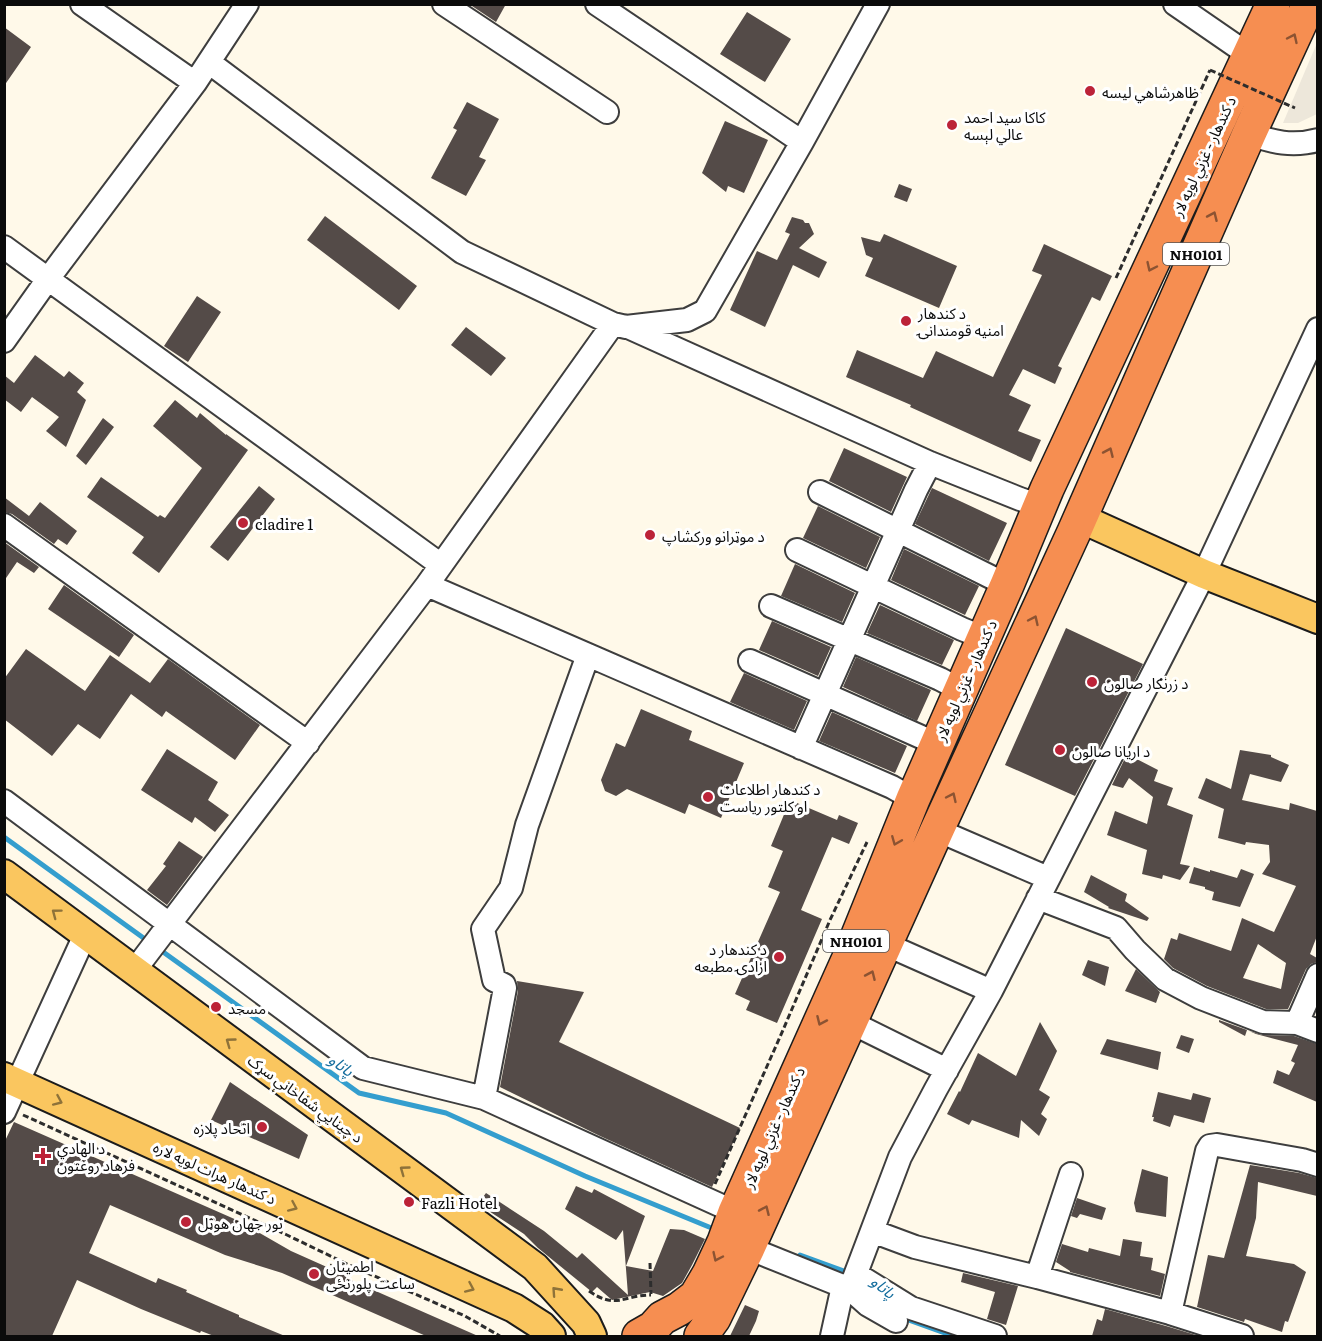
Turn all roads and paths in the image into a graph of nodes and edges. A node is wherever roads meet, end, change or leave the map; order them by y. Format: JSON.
{"nodes":[{"id":1,"x":82,"y":4,"type":"edge"},
{"id":2,"x":247,"y":4,"type":"edge"},
{"id":3,"x":444,"y":4,"type":"edge"},
{"id":4,"x":597,"y":4,"type":"edge"},
{"id":5,"x":878,"y":4,"type":"edge"},
{"id":6,"x":1175,"y":4,"type":"edge"},
{"id":7,"x":1273,"y":4,"type":"edge"},
{"id":8,"x":1309,"y":4,"type":"edge"},
{"id":9,"x":1249,"y":55,"type":"junction"},
{"id":10,"x":210,"y":63,"type":"junction"},
{"id":11,"x":1210,"y":69,"type":"dead end"},
{"id":12,"x":195,"y":83,"type":"junction"},
{"id":13,"x":1295,"y":108,"type":"dead end"},
{"id":14,"x":606,"y":112,"type":"dead end"},
{"id":15,"x":1249,"y":134,"type":"junction"},
{"id":16,"x":1317,"y":140,"type":"edge"},
{"id":17,"x":802,"y":142,"type":"junction"},
{"id":18,"x":4,"y":247,"type":"edge"},
{"id":19,"x":48,"y":279,"type":"junction"},
{"id":20,"x":620,"y":326,"type":"junction"},
{"id":21,"x":1317,"y":329,"type":"edge"},
{"id":22,"x":4,"y":341,"type":"edge"},
{"id":23,"x":930,"y":463,"type":"junction"},
{"id":24,"x":820,"y":492,"type":"dead end"},
{"id":25,"x":1041,"y":506,"type":"junction"},
{"id":26,"x":1080,"y":518,"type":"junction"},
{"id":27,"x":4,"y":525,"type":"edge"},
{"id":28,"x":898,"y":531,"type":"junction"},
{"id":29,"x":797,"y":550,"type":"dead end"},
{"id":30,"x":441,"y":565,"type":"junction"},
{"id":31,"x":1204,"y":574,"type":"junction"},
{"id":32,"x":427,"y":585,"type":"junction"},
{"id":33,"x":1007,"y":585,"type":"junction"},
{"id":34,"x":873,"y":586,"type":"junction"},
{"id":35,"x":771,"y":606,"type":"dead end"},
{"id":36,"x":1317,"y":619,"type":"edge"},
{"id":37,"x":984,"y":638,"type":"junction"},
{"id":38,"x":849,"y":640,"type":"junction"},
{"id":39,"x":588,"y":655,"type":"junction"},
{"id":40,"x":750,"y":661,"type":"dead end"},
{"id":41,"x":961,"y":690,"type":"junction"},
{"id":42,"x":825,"y":694,"type":"junction"},
{"id":43,"x":308,"y":743,"type":"junction"},
{"id":44,"x":937,"y":744,"type":"junction"},
{"id":45,"x":801,"y":748,"type":"junction"},
{"id":46,"x":913,"y":799,"type":"junction"},
{"id":47,"x":4,"y":801,"type":"edge"},
{"id":48,"x":937,"y":830,"type":"junction"},
{"id":49,"x":4,"y":874,"type":"edge"},
{"id":50,"x":1043,"y":888,"type":"junction"},
{"id":51,"x":166,"y":928,"type":"junction"},
{"id":52,"x":85,"y":935,"type":"junction"},
{"id":53,"x":885,"y":944,"type":"junction"},
{"id":54,"x":138,"y":965,"type":"junction"},
{"id":55,"x":1317,"y":975,"type":"edge"},
{"id":56,"x":991,"y":991,"type":"junction"},
{"id":57,"x":850,"y":1022,"type":"junction"},
{"id":58,"x":1307,"y":1027,"type":"edge"},
{"id":59,"x":947,"y":1070,"type":"junction"},
{"id":60,"x":8,"y":1095,"type":"edge"},
{"id":61,"x":484,"y":1098,"type":"junction"},
{"id":62,"x":1317,"y":1165,"type":"edge"},
{"id":63,"x":1071,"y":1174,"type":"dead end"},
{"id":64,"x":735,"y":1212,"type":"junction"},
{"id":65,"x":872,"y":1231,"type":"junction"},
{"id":66,"x":748,"y":1248,"type":"junction"},
{"id":67,"x":650,"y":1263,"type":"dead end"},
{"id":68,"x":1037,"y":1278,"type":"junction"},
{"id":69,"x":851,"y":1283,"type":"junction"},
{"id":70,"x":586,"y":1288,"type":"dead end"},
{"id":71,"x":651,"y":1294,"type":"junction"},
{"id":72,"x":656,"y":1295,"type":"dead end"},
{"id":73,"x":1170,"y":1313,"type":"junction"},
{"id":74,"x":896,"y":1321,"type":"dead end"},
{"id":75,"x":500,"y":1336,"type":"edge"},
{"id":76,"x":551,"y":1336,"type":"edge"},
{"id":77,"x":592,"y":1336,"type":"edge"},
{"id":78,"x":639,"y":1336,"type":"edge"},
{"id":79,"x":701,"y":1336,"type":"edge"},
{"id":80,"x":832,"y":1336,"type":"edge"},
{"id":81,"x":995,"y":1336,"type":"edge"},
{"id":82,"x":1242,"y":1336,"type":"edge"}],
"edges":[{"from":1,"to":12,"type":"street"},
{"from":2,"to":10,"type":"street"},
{"from":3,"to":14,"type":"street"},
{"from":4,"to":17,"type":"street"},
{"from":5,"to":17,"type":"street"},
{"from":6,"to":9,"type":"street"},
{"from":7,"to":9,"type":"highway","name":"د کندهار - غزني لويه لار","number":"NH0101"},
{"from":15,"to":8,"type":"highway","name":"د کندهار - غزني لويه لار","number":"NH0101","one_way":true},
{"from":9,"to":25,"type":"highway","name":"د کندهار - غزني لويه لار","number":"NH0101","one_way":true},
{"from":10,"to":12,"type":"street"},
{"from":10,"to":20,"type":"street"},
{"from":11,"to":13,"type":"path","bridge":true},
{"from":12,"to":19,"type":"street"},
{"from":15,"to":16,"type":"street"},
{"from":26,"to":15,"type":"highway","name":"د کندهار - غزني لويه لار","number":"NH0101","one_way":true},
{"from":17,"to":20,"type":"street"},
{"from":18,"to":19,"type":"street"},
{"from":19,"to":22,"type":"street"},
{"from":19,"to":30,"type":"street"},
{"from":20,"to":23,"type":"street"},
{"from":20,"to":30,"type":"street"},
{"from":21,"to":31,"type":"street"},
{"from":23,"to":25,"type":"street"},
{"from":23,"to":28,"type":"street"},
{"from":24,"to":28,"type":"street"},
{"from":25,"to":33,"type":"highway","name":"د کندهار - غزني لويه لار","number":"NH0101"},
{"from":26,"to":31,"type":"main road"},
{"from":48,"to":26,"type":"highway","name":"د کندهار - غزني لويه لار","number":"NH0101","one_way":true},
{"from":27,"to":43,"type":"street"},
{"from":28,"to":33,"type":"street"},
{"from":28,"to":34,"type":"street"},
{"from":29,"to":34,"type":"street"},
{"from":30,"to":32,"type":"street"},
{"from":31,"to":36,"type":"main road"},
{"from":31,"to":50,"type":"street"},
{"from":32,"to":39,"type":"street"},
{"from":32,"to":43,"type":"street"},
{"from":33,"to":37,"type":"highway","name":"د کندهار - غزني لويه لار","number":"NH0101"},
{"from":34,"to":37,"type":"street"},
{"from":34,"to":38,"type":"street"},
{"from":35,"to":38,"type":"street"},
{"from":37,"to":41,"type":"highway","name":"د کندهار - غزني لويه لار","number":"NH0101"},
{"from":38,"to":41,"type":"street"},
{"from":38,"to":42,"type":"street"},
{"from":39,"to":45,"type":"street"},
{"from":39,"to":61,"type":"street"},
{"from":40,"to":42,"type":"street"},
{"from":41,"to":44,"type":"highway","name":"د کندهار - غزني لويه لار","number":"NH0101"},
{"from":42,"to":44,"type":"street"},
{"from":42,"to":45,"type":"street"},
{"from":43,"to":51,"type":"street"},
{"from":44,"to":46,"type":"highway","name":"د کندهار - غزني لويه لار","number":"NH0101"},
{"from":45,"to":46,"type":"street"},
{"from":46,"to":64,"type":"highway","name":"د کندهار - غزني لويه لار","number":"NH0101","one_way":true},
{"from":47,"to":51,"type":"street"},
{"from":48,"to":50,"type":"street"},
{"from":48,"to":53,"type":"highway","name":"د کندهار - غزني لويه لار","number":"NH0101"},
{"from":52,"to":49,"type":"main road","name":"د چينايي شفاخانې سړک","one_way":true},
{"from":50,"to":56,"type":"street"},
{"from":50,"to":58,"type":"street"},
{"from":51,"to":54,"type":"street"},
{"from":51,"to":61,"type":"street"},
{"from":52,"to":54,"type":"main road","name":"د چينايي شفاخانې سړک"},
{"from":52,"to":60,"type":"street"},
{"from":53,"to":56,"type":"street"},
{"from":57,"to":53,"type":"highway","name":"د کندهار - غزني لويه لار","number":"NH0101","one_way":true},
{"from":77,"to":54,"type":"main road","name":"د چينايي شفاخانې سړک","one_way":true},
{"from":55,"to":58,"type":"street"},
{"from":56,"to":59,"type":"street"},
{"from":57,"to":59,"type":"street"},
{"from":66,"to":57,"type":"highway","name":"د کندهار - غزني لويه لار","number":"NH0101","one_way":true},
{"from":59,"to":65,"type":"street"},
{"from":60,"to":75,"type":"path"},
{"from":60,"to":76,"type":"main road","name":"د کندهار هرات لویه لاره","one_way":true},
{"from":61,"to":64,"type":"street"},
{"from":62,"to":73,"type":"street"},
{"from":63,"to":68,"type":"street"},
{"from":64,"to":78,"type":"highway","name":"د کندهار - غزني لويه لار","number":"NH0101","one_way":true},
{"from":65,"to":68,"type":"street"},
{"from":65,"to":69,"type":"street"},
{"from":66,"to":69,"type":"street"},
{"from":66,"to":79,"type":"highway","name":"د کندهار - غزني لويه لار","number":"NH0101"},
{"from":67,"to":71,"type":"path"},
{"from":68,"to":73,"type":"street"},
{"from":69,"to":74,"type":"street"},
{"from":69,"to":80,"type":"street"},
{"from":69,"to":81,"type":"street"},
{"from":70,"to":71,"type":"path"},
{"from":71,"to":72,"type":"path"},
{"from":73,"to":82,"type":"street"}]}
